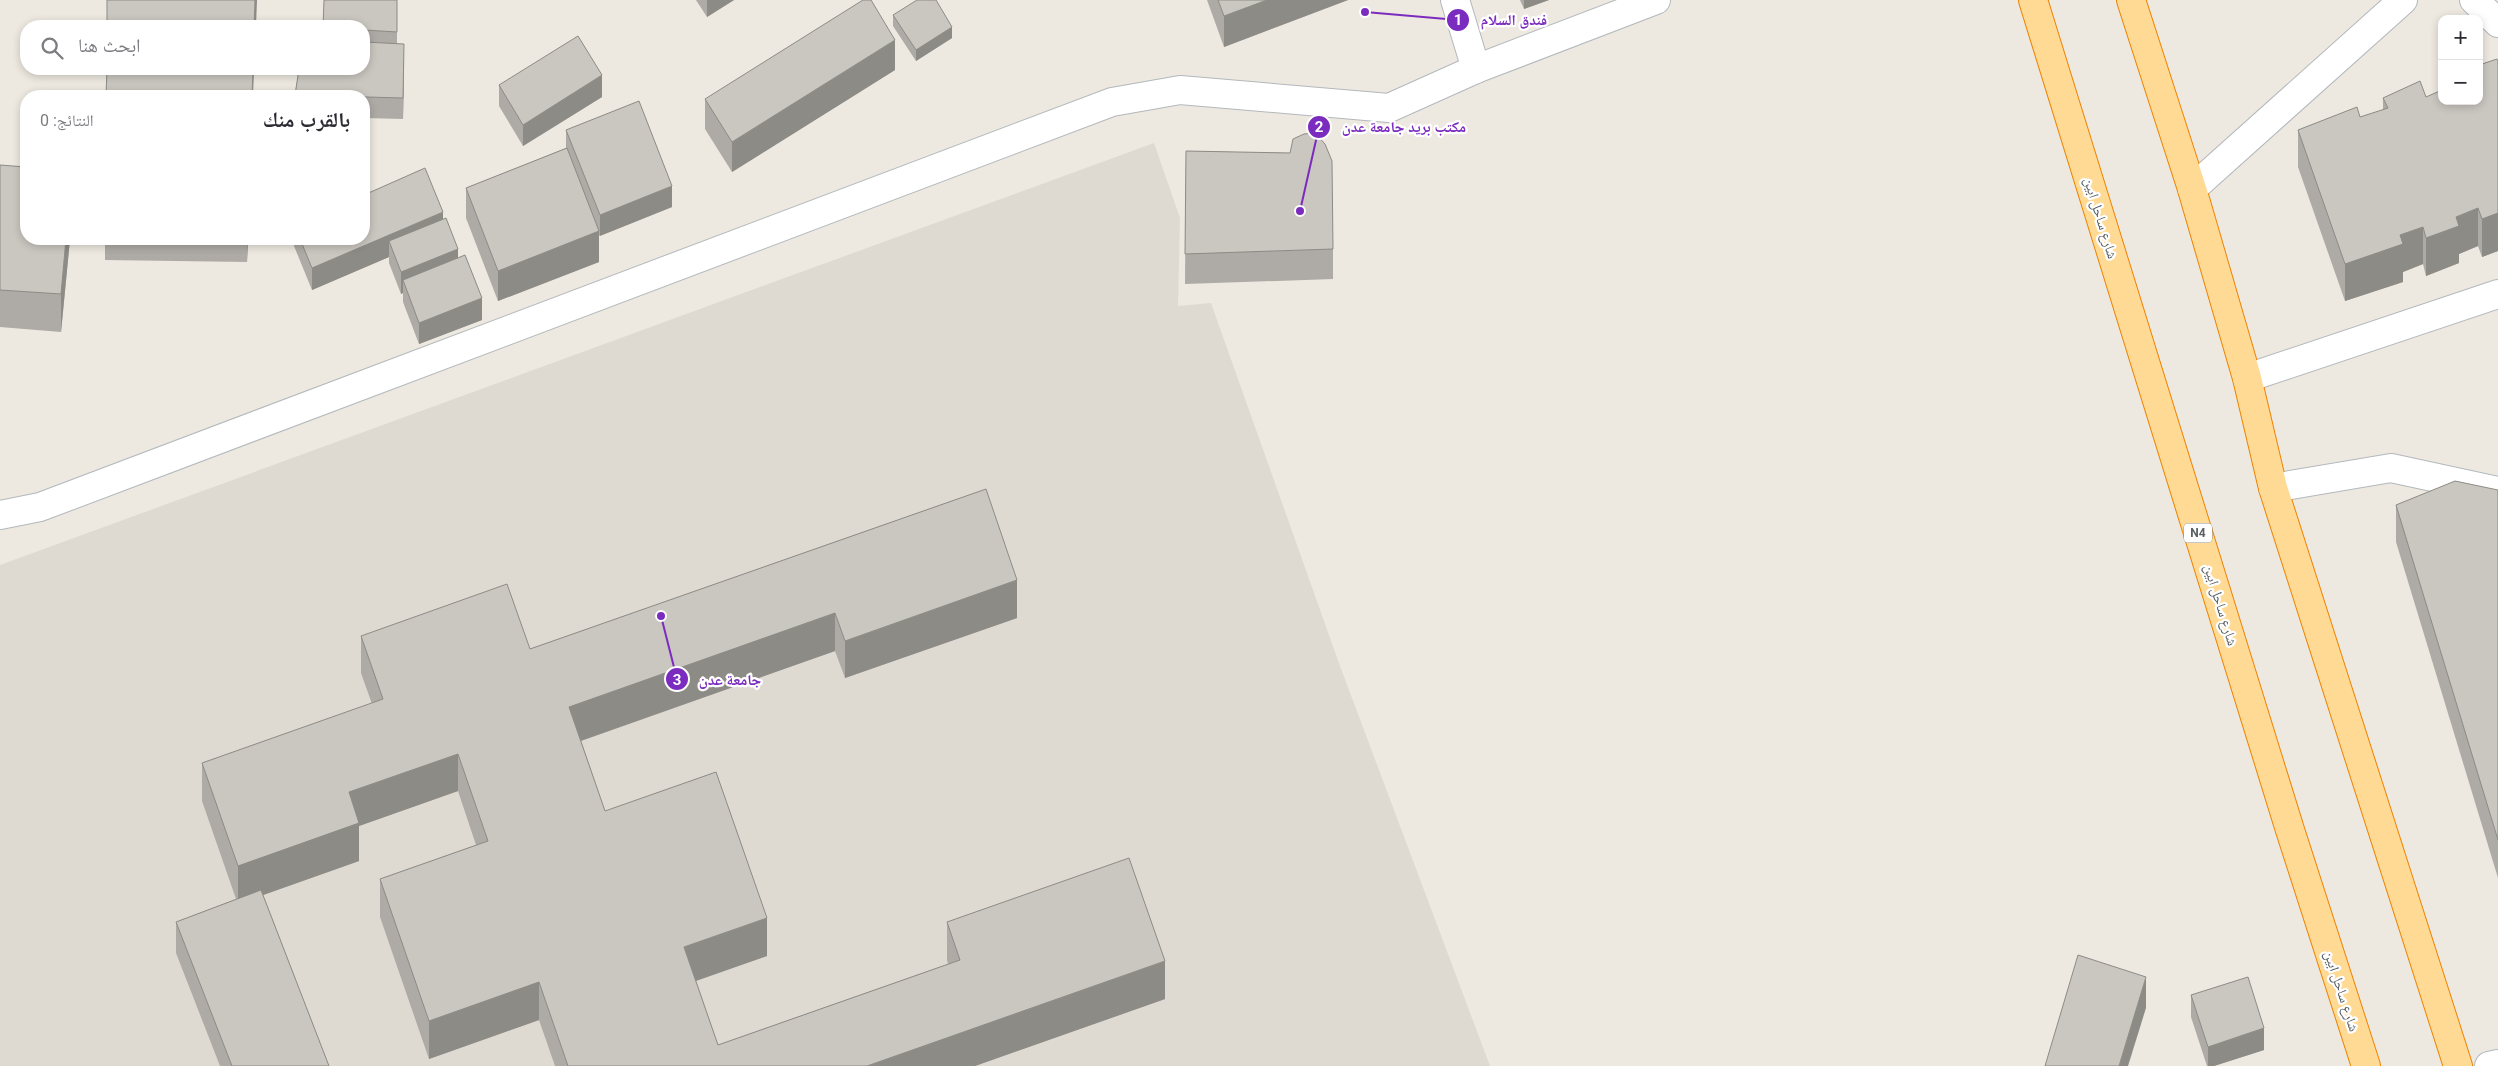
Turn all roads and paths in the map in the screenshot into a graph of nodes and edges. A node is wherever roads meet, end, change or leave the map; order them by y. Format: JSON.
{"nodes":[{"id":1,"x":1455,"y":0,"type":"edge"},
{"id":2,"x":1656,"y":0,"type":"edge"},
{"id":3,"x":2033,"y":0,"type":"edge"},
{"id":4,"x":2131,"y":0,"type":"edge"},
{"id":5,"x":2403,"y":0,"type":"edge"},
{"id":6,"x":2474,"y":0,"type":"edge"},
{"id":7,"x":2498,"y":23,"type":"edge"},
{"id":8,"x":1476,"y":69,"type":"junction"},
{"id":9,"x":2192,"y":189,"type":"junction"},
{"id":10,"x":2498,"y":294,"type":"edge"},
{"id":11,"x":2247,"y":378,"type":"junction"},
{"id":12,"x":2272,"y":488,"type":"junction"},
{"id":13,"x":2498,"y":491,"type":"edge"},
{"id":14,"x":0,"y":515,"type":"edge"},
{"id":15,"x":2498,"y":1064,"type":"edge"},
{"id":16,"x":2366,"y":1066,"type":"edge"},
{"id":17,"x":2458,"y":1066,"type":"edge"},
{"id":18,"x":2489,"y":1066,"type":"edge"}],
"edges":[{"from":1,"to":8,"type":"street"},
{"from":2,"to":8,"type":"street"},
{"from":3,"to":16,"type":"highway","name":"شارع ساحل ابين","number":"N4"},
{"from":4,"to":9,"type":"highway"},
{"from":5,"to":9,"type":"street"},
{"from":6,"to":7,"type":"street"},
{"from":8,"to":14,"type":"street"},
{"from":9,"to":11,"type":"highway"},
{"from":10,"to":11,"type":"street"},
{"from":11,"to":12,"type":"highway"},
{"from":12,"to":13,"type":"street"},
{"from":12,"to":17,"type":"highway"},
{"from":15,"to":18,"type":"street"}]}
